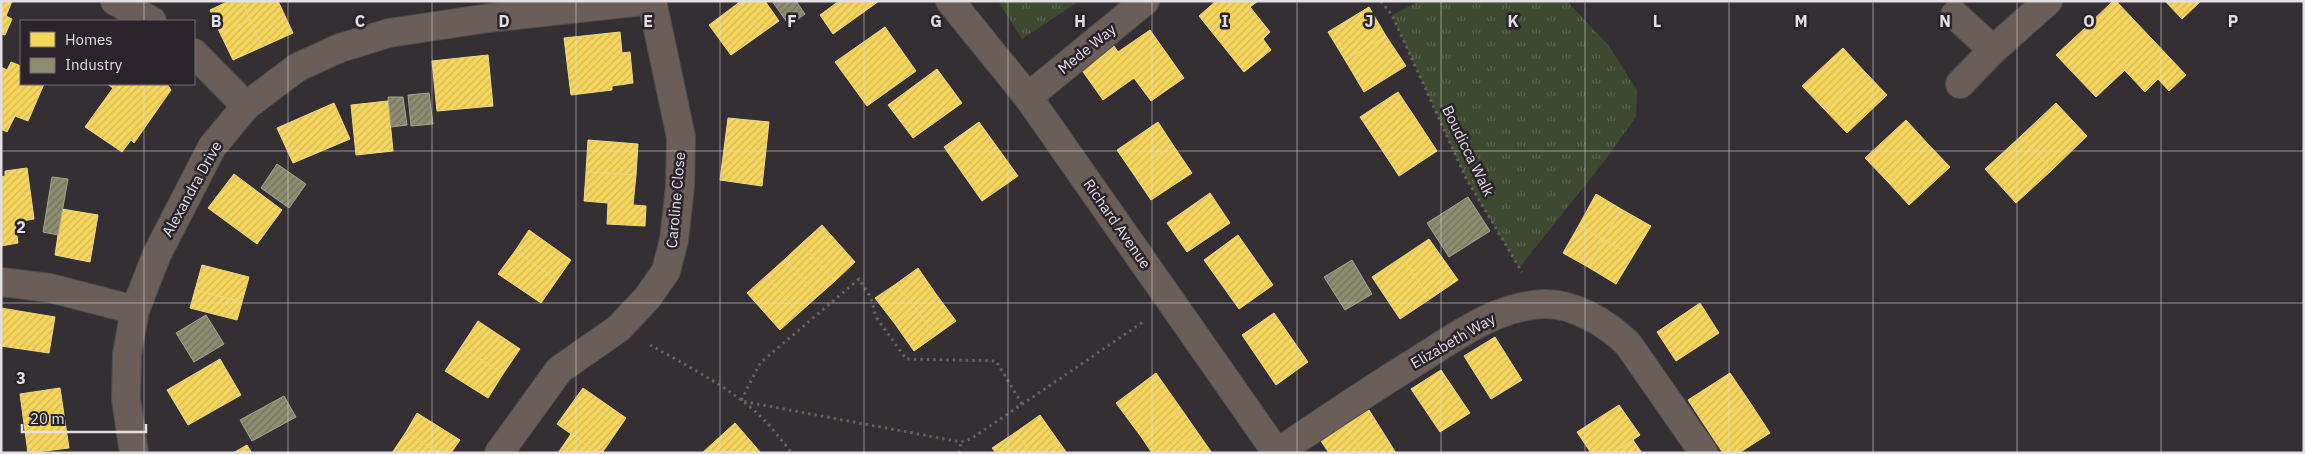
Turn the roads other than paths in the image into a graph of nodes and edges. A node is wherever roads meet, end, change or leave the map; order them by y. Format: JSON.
{"nodes":[{"id":1,"x":115,"y":1,"type":"edge"},
{"id":2,"x":644,"y":1,"type":"edge"},
{"id":3,"x":652,"y":1,"type":"edge"},
{"id":4,"x":950,"y":1,"type":"edge"},
{"id":5,"x":1145,"y":1,"type":"edge"},
{"id":6,"x":2048,"y":1,"type":"edge"},
{"id":7,"x":1955,"y":15,"type":"dead end"},
{"id":8,"x":150,"y":20,"type":"edge"},
{"id":9,"x":1993,"y":50,"type":"junction"},
{"id":10,"x":195,"y":54,"type":"edge"},
{"id":11,"x":1960,"y":84,"type":"dead end"},
{"id":12,"x":1028,"y":97,"type":"junction"},
{"id":13,"x":246,"y":106,"type":"junction"},
{"id":14,"x":1,"y":282,"type":"edge"},
{"id":15,"x":135,"y":310,"type":"junction"},
{"id":16,"x":134,"y":453,"type":"edge"},
{"id":17,"x":499,"y":453,"type":"edge"},
{"id":18,"x":1277,"y":453,"type":"edge"},
{"id":19,"x":1704,"y":453,"type":"edge"}],
"edges":[{"from":1,"to":8,"type":"street"},
{"from":2,"to":13,"type":"street","name":"Alexandra Drive"},
{"from":3,"to":17,"type":"street","name":"Caroline Close"},
{"from":4,"to":12,"type":"street","name":"Richard Avenue"},
{"from":5,"to":12,"type":"street","name":"Mede Way"},
{"from":6,"to":9,"type":"street"},
{"from":7,"to":9,"type":"street"},
{"from":9,"to":11,"type":"street"},
{"from":10,"to":13,"type":"street"},
{"from":12,"to":18,"type":"street","name":"Richard Avenue"},
{"from":13,"to":15,"type":"street","name":"Alexandra Drive"},
{"from":14,"to":15,"type":"street"},
{"from":15,"to":16,"type":"street","name":"Alexandra Drive"},
{"from":18,"to":19,"type":"street","name":"Elizabeth Way"}]}
